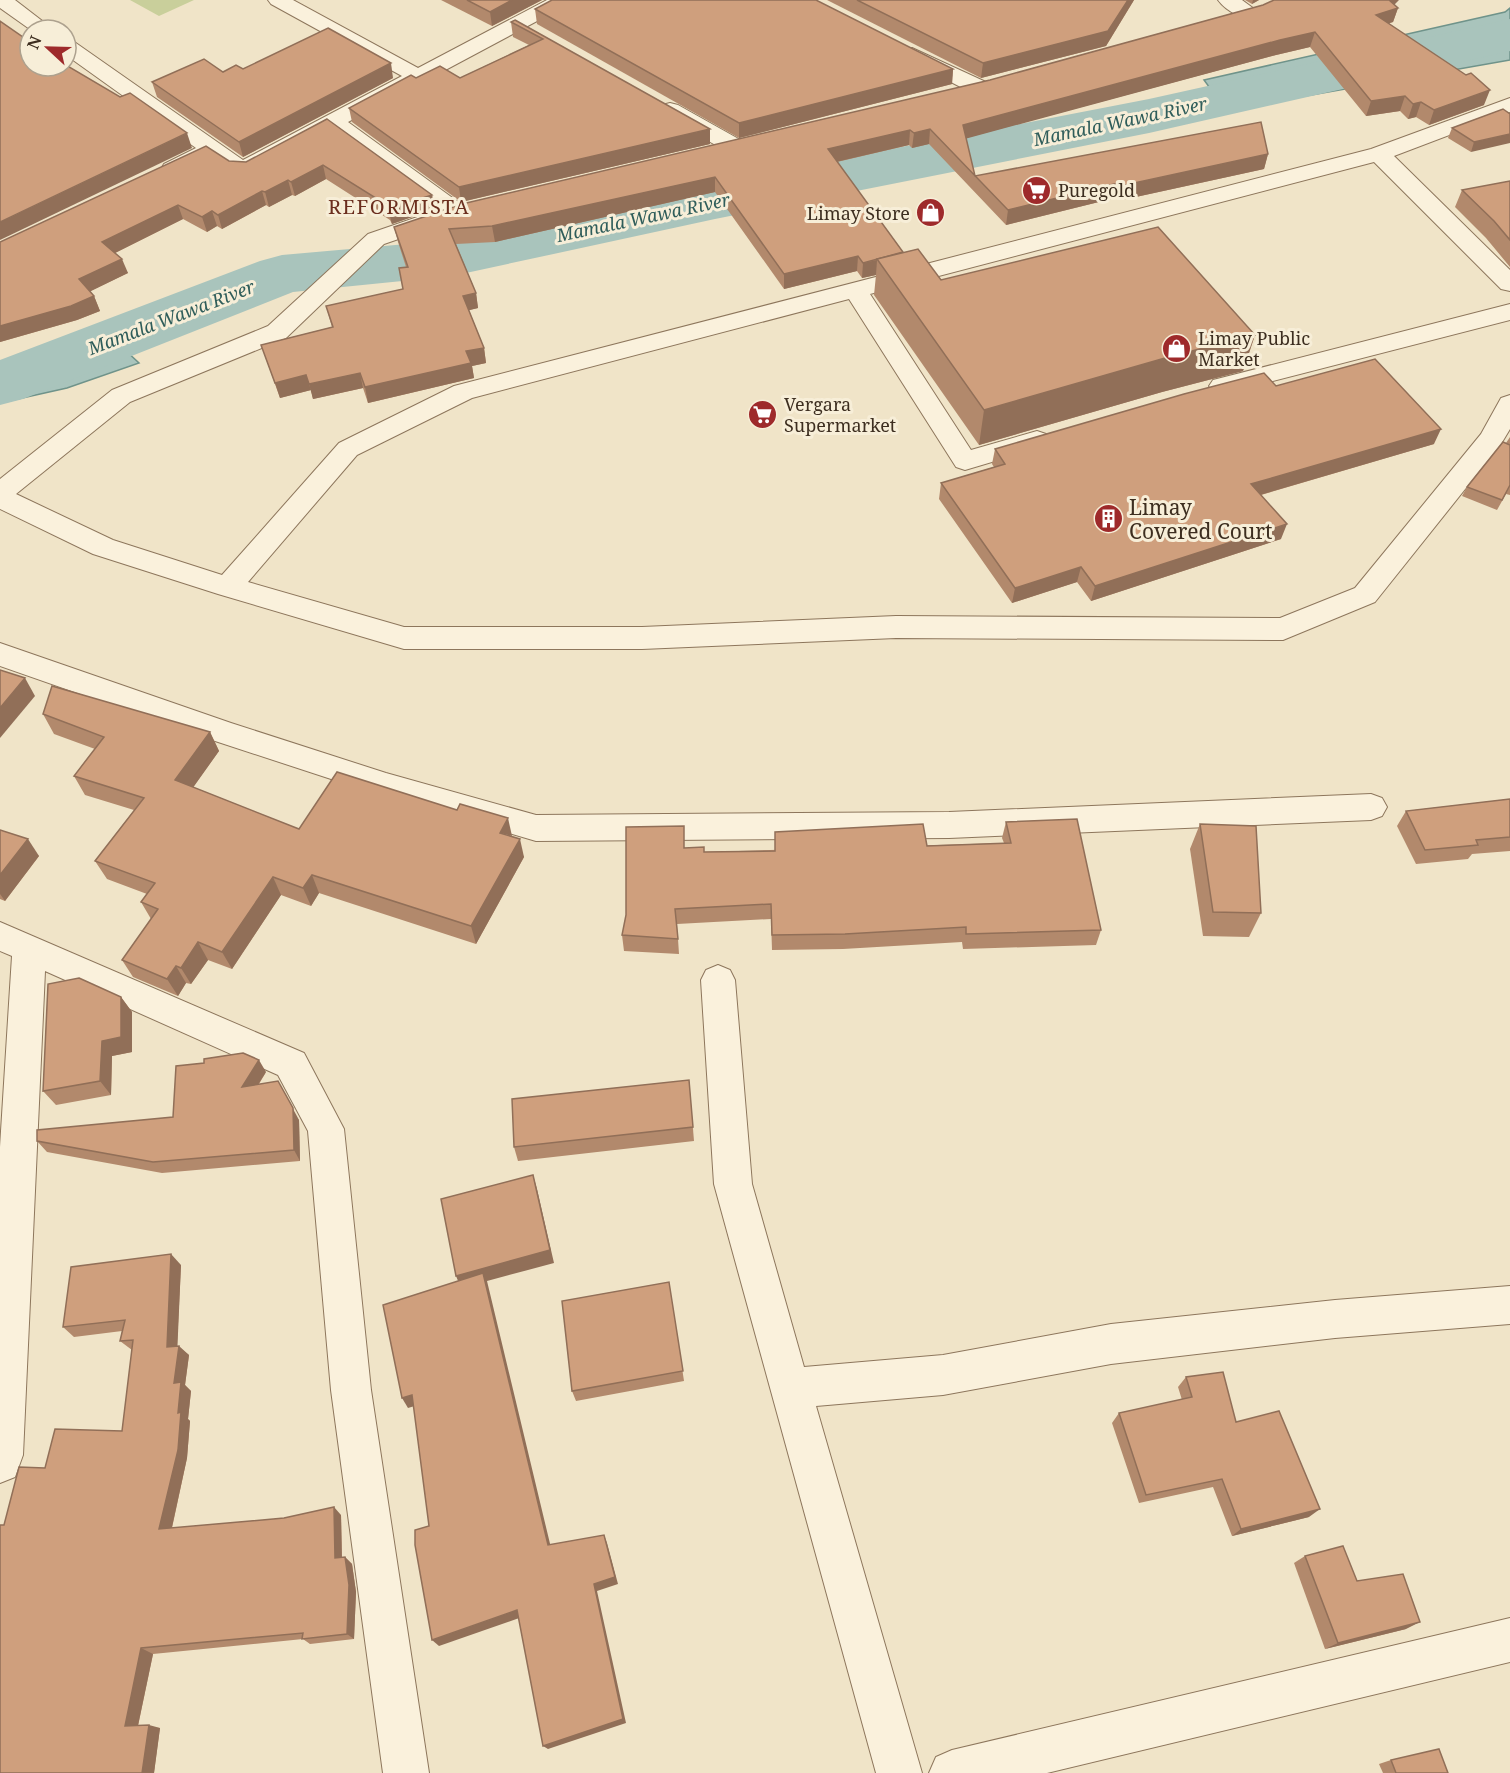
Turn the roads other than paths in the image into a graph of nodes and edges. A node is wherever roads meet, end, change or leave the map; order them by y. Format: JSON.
{"nodes":[{"id":1,"x":2,"y":0,"type":"edge"},
{"id":2,"x":278,"y":0,"type":"edge"},
{"id":3,"x":562,"y":0,"type":"edge"},
{"id":4,"x":1228,"y":0,"type":"edge"},
{"id":5,"x":1270,"y":5,"type":"edge"},
{"id":6,"x":1251,"y":14,"type":"junction"},
{"id":7,"x":28,"y":18,"type":"edge"},
{"id":8,"x":1219,"y":23,"type":"edge"},
{"id":9,"x":517,"y":24,"type":"junction"},
{"id":10,"x":537,"y":36,"type":"edge"},
{"id":11,"x":898,"y":46,"type":"edge"},
{"id":12,"x":78,"y":53,"type":"edge"},
{"id":13,"x":417,"y":76,"type":"junction"},
{"id":14,"x":1002,"y":82,"type":"edge"},
{"id":15,"x":980,"y":88,"type":"junction"},
{"id":16,"x":945,"y":96,"type":"edge"},
{"id":17,"x":653,"y":100,"type":"edge"},
{"id":18,"x":1510,"y":105,"type":"edge"},
{"id":19,"x":332,"y":122,"type":"junction"},
{"id":20,"x":760,"y":141,"type":"edge"},
{"id":21,"x":736,"y":147,"type":"junction"},
{"id":22,"x":213,"y":149,"type":"junction"},
{"id":23,"x":1379,"y":154,"type":"junction"},
{"id":24,"x":701,"y":155,"type":"edge"},
{"id":25,"x":149,"y":180,"type":"edge"},
{"id":26,"x":480,"y":207,"type":"edge"},
{"id":27,"x":457,"y":212,"type":"junction"},
{"id":28,"x":1510,"y":284,"type":"edge"},
{"id":29,"x":856,"y":291,"type":"junction"},
{"id":30,"x":1510,"y":312,"type":"edge"},
{"id":31,"x":1194,"y":394,"type":"edge"},
{"id":32,"x":1510,"y":404,"type":"edge"},
{"id":33,"x":1057,"y":434,"type":"edge"},
{"id":34,"x":0,"y":496,"type":"edge"},
{"id":35,"x":228,"y":587,"type":"junction"},
{"id":36,"x":0,"y":654,"type":"edge"},
{"id":37,"x":1371,"y":807,"type":"dead end"},
{"id":38,"x":15,"y":942,"type":"edge"},
{"id":39,"x":718,"y":980,"type":"dead end"},
{"id":40,"x":1510,"y":1305,"type":"edge"},
{"id":41,"x":792,"y":1388,"type":"junction"},
{"id":42,"x":0,"y":1462,"type":"edge"},
{"id":43,"x":1510,"y":1640,"type":"edge"},
{"id":44,"x":406,"y":1773,"type":"edge"},
{"id":45,"x":898,"y":1773,"type":"edge"},
{"id":46,"x":952,"y":1773,"type":"edge"}],
"edges":[{"from":1,"to":7,"type":"street"},
{"from":2,"to":13,"type":"street"},
{"from":3,"to":9,"type":"street"},
{"from":4,"to":6,"type":"street"},
{"from":5,"to":6,"type":"street"},
{"from":6,"to":8,"type":"street"},
{"from":9,"to":10,"type":"street"},
{"from":9,"to":13,"type":"street"},
{"from":11,"to":15,"type":"street"},
{"from":12,"to":22,"type":"street"},
{"from":13,"to":19,"type":"street"},
{"from":14,"to":15,"type":"street"},
{"from":15,"to":16,"type":"street"},
{"from":17,"to":21,"type":"street"},
{"from":18,"to":23,"type":"street"},
{"from":19,"to":22,"type":"street"},
{"from":19,"to":27,"type":"street"},
{"from":20,"to":21,"type":"street"},
{"from":21,"to":24,"type":"street"},
{"from":22,"to":25,"type":"street"},
{"from":23,"to":28,"type":"street"},
{"from":23,"to":29,"type":"street"},
{"from":26,"to":27,"type":"street"},
{"from":27,"to":34,"type":"street"},
{"from":29,"to":33,"type":"street"},
{"from":29,"to":35,"type":"street"},
{"from":30,"to":31,"type":"street"},
{"from":32,"to":35,"type":"street"},
{"from":34,"to":35,"type":"street"},
{"from":36,"to":37,"type":"street"},
{"from":38,"to":42,"type":"street"},
{"from":38,"to":44,"type":"street"},
{"from":39,"to":41,"type":"street"},
{"from":40,"to":41,"type":"street"},
{"from":41,"to":45,"type":"street"},
{"from":43,"to":46,"type":"street"}]}
